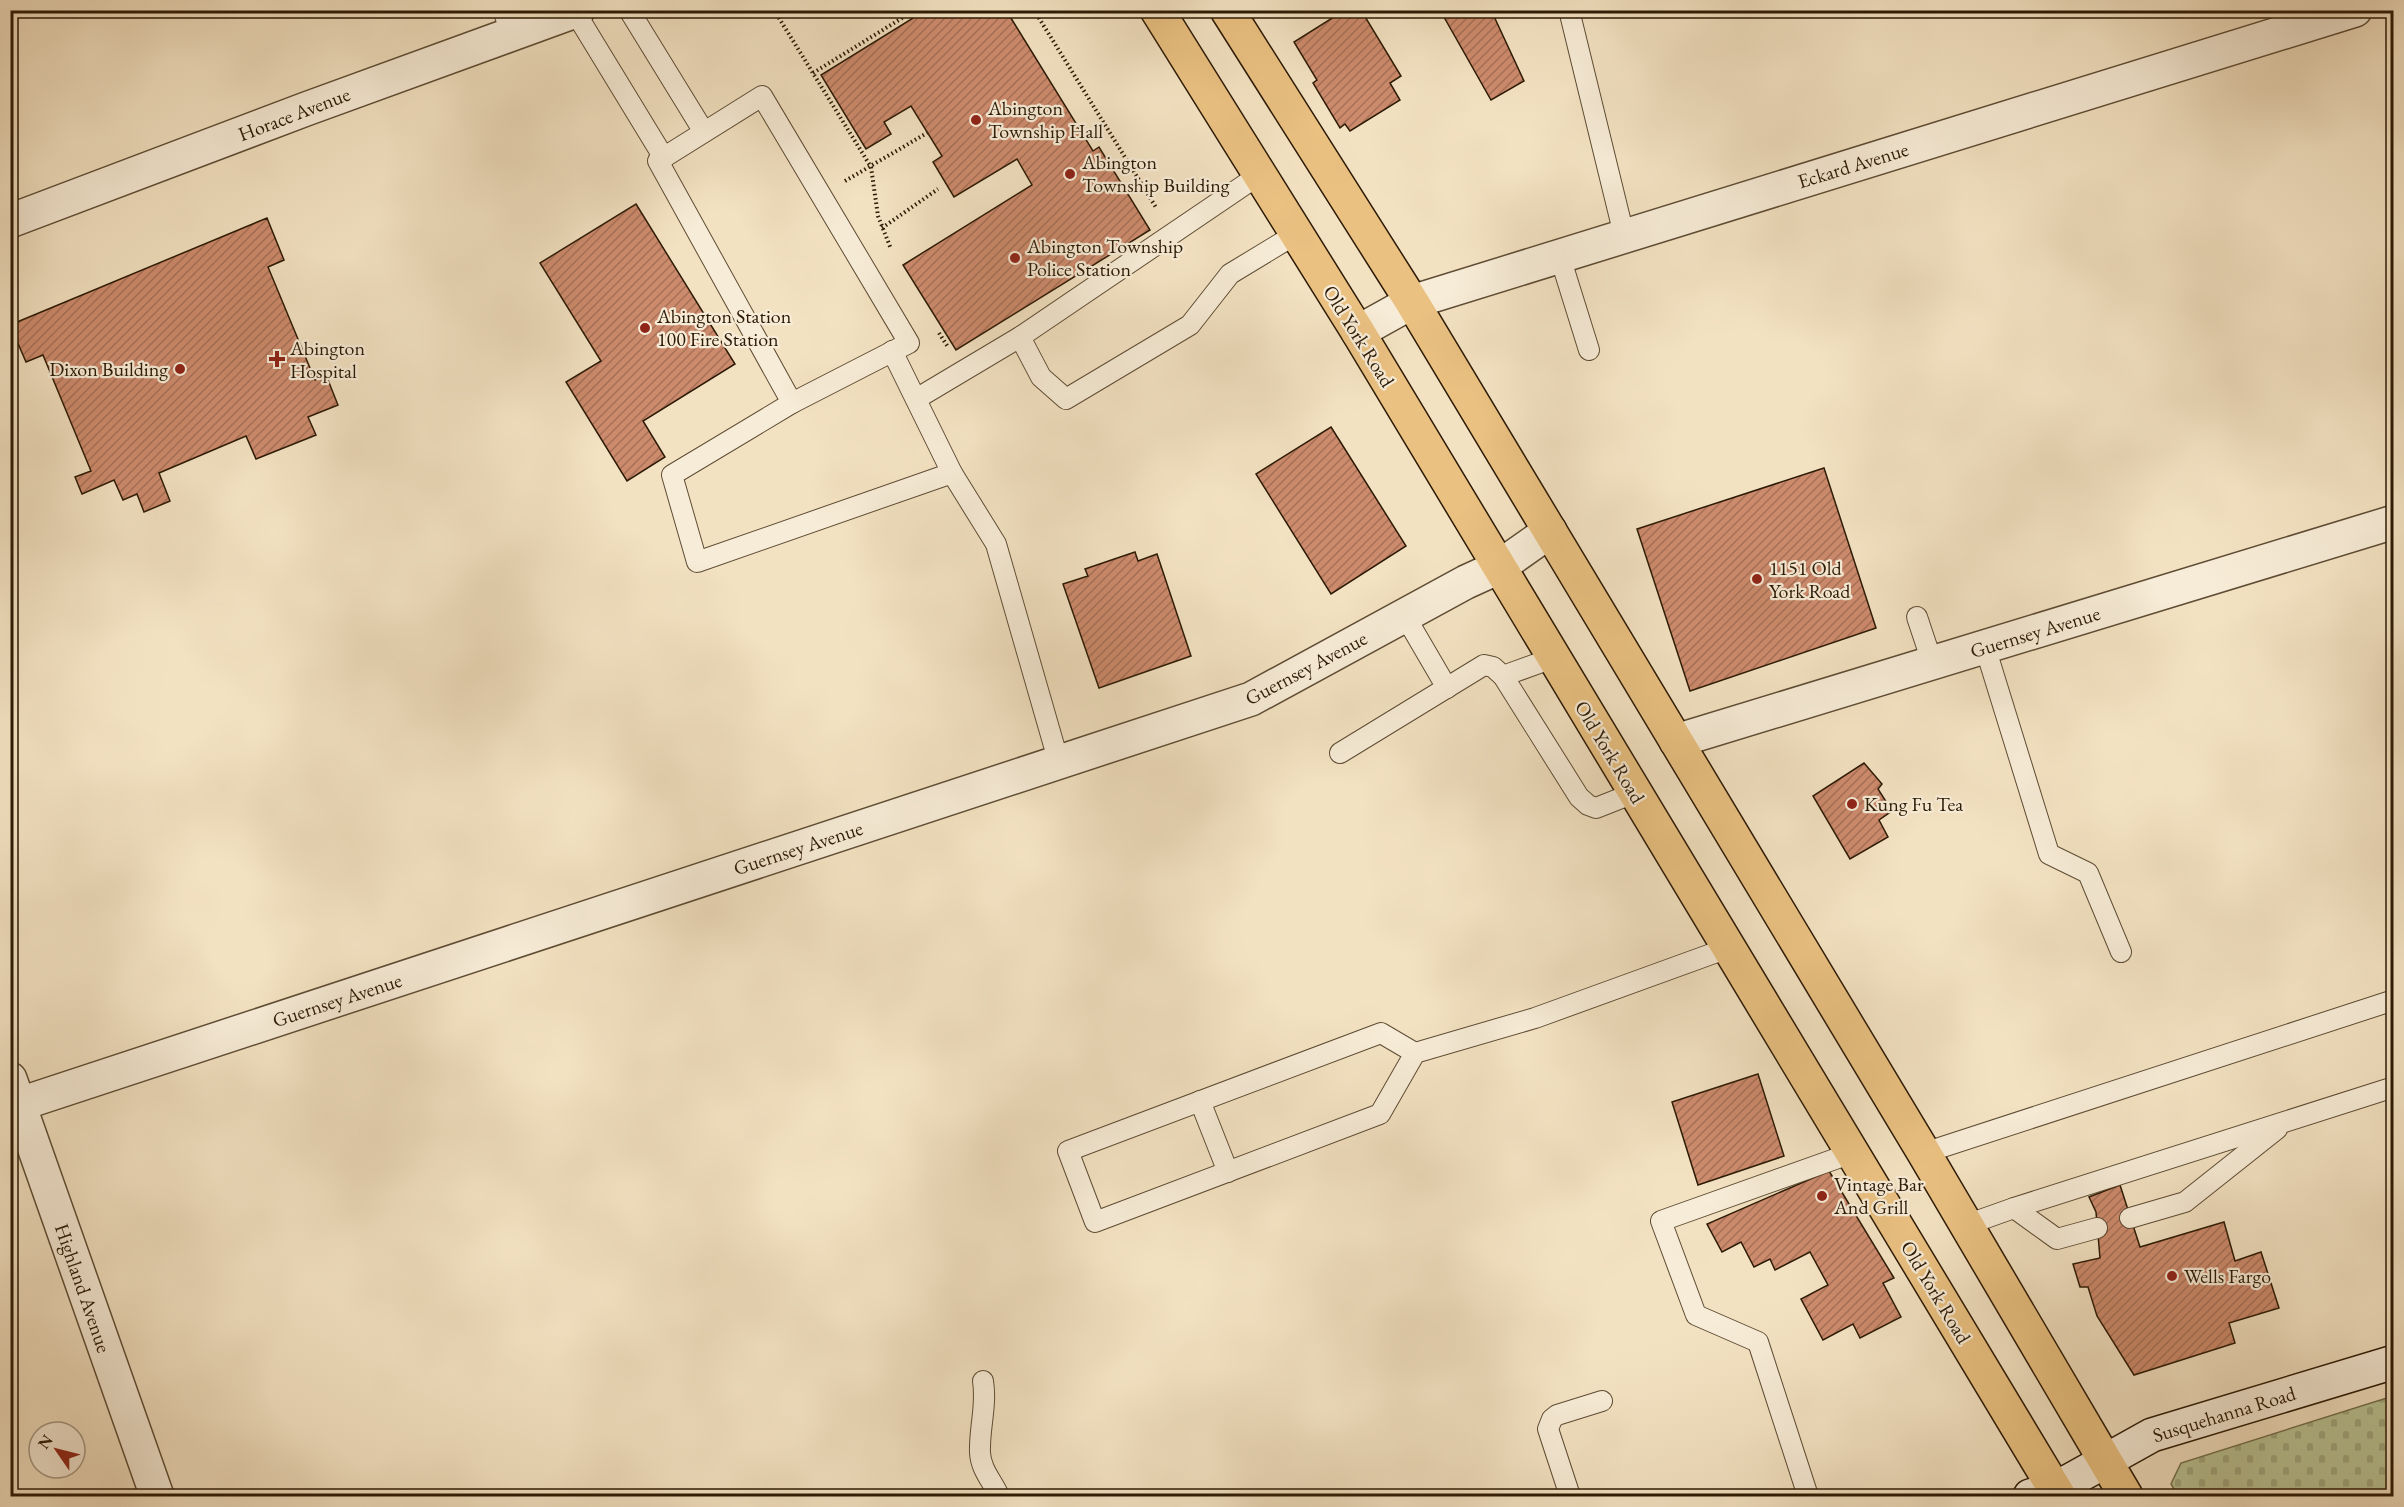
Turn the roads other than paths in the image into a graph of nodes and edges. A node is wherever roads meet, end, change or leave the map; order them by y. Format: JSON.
{"nodes":[{"id":1,"x":629,"y":10,"type":"edge"},
{"id":2,"x":1157,"y":10,"type":"edge"},
{"id":3,"x":1227,"y":10,"type":"edge"},
{"id":4,"x":1569,"y":10,"type":"edge"},
{"id":5,"x":2355,"y":10,"type":"edge"},
{"id":6,"x":577,"y":11,"type":"edge"},
{"id":7,"x":508,"y":22,"type":"edge"},
{"id":8,"x":704,"y":132,"type":"junction"},
{"id":9,"x":663,"y":158,"type":"junction"},
{"id":10,"x":1259,"y":174,"type":"junction"},
{"id":11,"x":10,"y":221,"type":"edge"},
{"id":12,"x":1296,"y":234,"type":"junction"},
{"id":13,"x":1624,"y":235,"type":"junction"},
{"id":14,"x":1560,"y":256,"type":"junction"},
{"id":15,"x":1412,"y":302,"type":"junction"},
{"id":16,"x":1358,"y":332,"type":"junction"},
{"id":17,"x":1020,"y":338,"type":"junction"},
{"id":18,"x":1589,"y":350,"type":"dead end"},
{"id":19,"x":892,"y":351,"type":"junction"},
{"id":20,"x":916,"y":399,"type":"junction"},
{"id":21,"x":792,"y":403,"type":"junction"},
{"id":22,"x":952,"y":472,"type":"junction"},
{"id":23,"x":2394,"y":522,"type":"edge"},
{"id":24,"x":1550,"y":531,"type":"junction"},
{"id":25,"x":1499,"y":567,"type":"junction"},
{"id":26,"x":1405,"y":616,"type":"junction"},
{"id":27,"x":1917,"y":617,"type":"dead end"},
{"id":28,"x":1985,"y":647,"type":"junction"},
{"id":29,"x":1553,"y":658,"type":"junction"},
{"id":30,"x":1932,"y":662,"type":"junction"},
{"id":31,"x":1503,"y":676,"type":"junction"},
{"id":32,"x":1447,"y":687,"type":"junction"},
{"id":33,"x":1676,"y":741,"type":"junction"},
{"id":34,"x":1341,"y":753,"type":"dead end"},
{"id":35,"x":1059,"y":763,"type":"junction"},
{"id":36,"x":1634,"y":793,"type":"junction"},
{"id":37,"x":1728,"y":948,"type":"junction"},
{"id":38,"x":2121,"y":952,"type":"dead end"},
{"id":39,"x":2394,"y":1000,"type":"edge"},
{"id":40,"x":1415,"y":1053,"type":"junction"},
{"id":41,"x":2394,"y":1087,"type":"edge"},
{"id":42,"x":15,"y":1091,"type":"edge"},
{"id":43,"x":1200,"y":1101,"type":"junction"},
{"id":44,"x":2289,"y":1120,"type":"junction"},
{"id":45,"x":1852,"y":1153,"type":"junction"},
{"id":46,"x":1924,"y":1153,"type":"junction"},
{"id":47,"x":1228,"y":1172,"type":"junction"},
{"id":48,"x":2014,"y":1208,"type":"junction"},
{"id":49,"x":2130,"y":1218,"type":"dead end"},
{"id":50,"x":1966,"y":1225,"type":"junction"},
{"id":51,"x":2097,"y":1228,"type":"dead end"},
{"id":52,"x":2394,"y":1362,"type":"edge"},
{"id":53,"x":983,"y":1381,"type":"dead end"},
{"id":54,"x":1602,"y":1401,"type":"dead end"},
{"id":55,"x":2104,"y":1462,"type":"junction"},
{"id":56,"x":2048,"y":1494,"type":"edge"},
{"id":57,"x":157,"y":1497,"type":"edge"},
{"id":58,"x":999,"y":1497,"type":"edge"},
{"id":59,"x":1570,"y":1497,"type":"edge"},
{"id":60,"x":1808,"y":1497,"type":"edge"},
{"id":61,"x":2126,"y":1497,"type":"edge"}],
"edges":[{"from":1,"to":8,"type":"lane"},
{"from":2,"to":10,"type":"highway","name":"Old York Road"},
{"from":3,"to":15,"type":"highway"},
{"from":4,"to":13,"type":"lane"},
{"from":5,"to":13,"type":"street","name":"Eckard Avenue"},
{"from":6,"to":7,"type":"street","name":"Horace Avenue"},
{"from":6,"to":9,"type":"lane"},
{"from":7,"to":11,"type":"street","name":"Horace Avenue"},
{"from":8,"to":9,"type":"lane"},
{"from":8,"to":19,"type":"lane"},
{"from":9,"to":21,"type":"lane"},
{"from":10,"to":12,"type":"highway","name":"Old York Road"},
{"from":10,"to":17,"type":"lane"},
{"from":12,"to":16,"type":"highway","name":"Old York Road"},
{"from":12,"to":17,"type":"lane"},
{"from":13,"to":14,"type":"street","name":"Eckard Avenue"},
{"from":14,"to":15,"type":"street","name":"Eckard Avenue"},
{"from":14,"to":18,"type":"lane"},
{"from":15,"to":16,"type":"street","name":"Eckard Avenue"},
{"from":15,"to":24,"type":"highway"},
{"from":16,"to":25,"type":"highway","name":"Old York Road"},
{"from":17,"to":20,"type":"lane"},
{"from":19,"to":20,"type":"lane"},
{"from":19,"to":21,"type":"lane"},
{"from":20,"to":22,"type":"lane"},
{"from":21,"to":22,"type":"lane"},
{"from":22,"to":35,"type":"lane"},
{"from":23,"to":28,"type":"street","name":"Guernsey Avenue"},
{"from":24,"to":25,"type":"street","name":"Guernsey Avenue"},
{"from":24,"to":33,"type":"highway"},
{"from":25,"to":26,"type":"street","name":"Guernsey Avenue"},
{"from":25,"to":29,"type":"highway","name":"Old York Road"},
{"from":26,"to":32,"type":"lane"},
{"from":26,"to":35,"type":"street","name":"Guernsey Avenue"},
{"from":27,"to":30,"type":"lane"},
{"from":28,"to":30,"type":"street","name":"Guernsey Avenue"},
{"from":28,"to":38,"type":"lane"},
{"from":29,"to":31,"type":"lane"},
{"from":29,"to":36,"type":"highway","name":"Old York Road"},
{"from":30,"to":33,"type":"street","name":"Guernsey Avenue"},
{"from":31,"to":32,"type":"lane"},
{"from":31,"to":36,"type":"lane"},
{"from":32,"to":34,"type":"lane"},
{"from":33,"to":46,"type":"highway"},
{"from":35,"to":42,"type":"street","name":"Guernsey Avenue"},
{"from":36,"to":37,"type":"highway","name":"Old York Road"},
{"from":37,"to":40,"type":"lane"},
{"from":37,"to":45,"type":"highway","name":"Old York Road"},
{"from":39,"to":46,"type":"lane"},
{"from":40,"to":43,"type":"lane"},
{"from":40,"to":47,"type":"lane"},
{"from":41,"to":44,"type":"lane"},
{"from":42,"to":57,"type":"street","name":"Highland Avenue"},
{"from":43,"to":47,"type":"lane"},
{"from":43,"to":47,"type":"lane"},
{"from":44,"to":48,"type":"lane"},
{"from":44,"to":49,"type":"lane"},
{"from":45,"to":56,"type":"highway","name":"Old York Road"},
{"from":45,"to":60,"type":"lane"},
{"from":46,"to":50,"type":"highway"},
{"from":48,"to":50,"type":"lane"},
{"from":48,"to":51,"type":"lane"},
{"from":50,"to":55,"type":"highway"},
{"from":52,"to":55,"type":"street","name":"Susquehanna Road"},
{"from":53,"to":58,"type":"lane"},
{"from":54,"to":59,"type":"lane"},
{"from":55,"to":56,"type":"street","name":"Susquehanna Road"},
{"from":55,"to":61,"type":"highway"}]}
